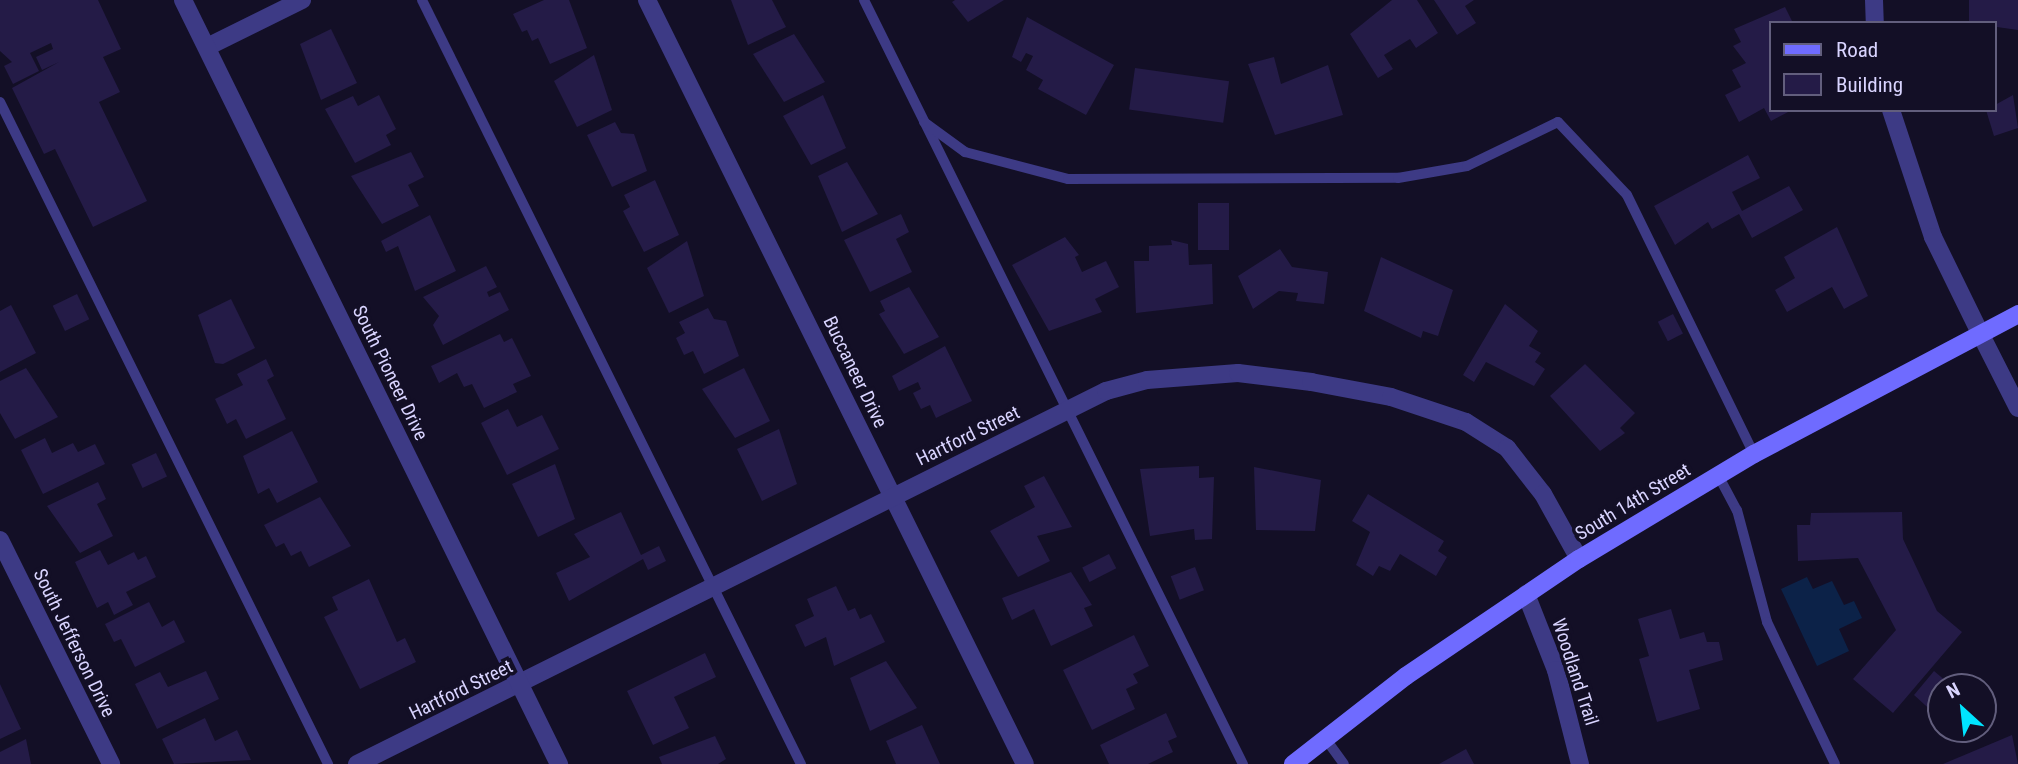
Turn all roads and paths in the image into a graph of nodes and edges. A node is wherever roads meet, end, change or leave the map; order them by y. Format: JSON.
{"nodes":[{"id":1,"x":183,"y":0,"type":"edge"},
{"id":2,"x":302,"y":0,"type":"edge"},
{"id":3,"x":422,"y":0,"type":"edge"},
{"id":4,"x":647,"y":0,"type":"edge"},
{"id":5,"x":864,"y":0,"type":"edge"},
{"id":6,"x":1874,"y":0,"type":"edge"},
{"id":7,"x":1875,"y":21,"type":"edge"},
{"id":8,"x":207,"y":47,"type":"junction"},
{"id":9,"x":0,"y":102,"type":"edge"},
{"id":10,"x":1892,"y":112,"type":"edge"},
{"id":11,"x":924,"y":122,"type":"junction"},
{"id":12,"x":2018,"y":314,"type":"edge"},
{"id":13,"x":1980,"y":333,"type":"junction"},
{"id":14,"x":2018,"y":408,"type":"edge"},
{"id":15,"x":1063,"y":412,"type":"junction"},
{"id":16,"x":1754,"y":454,"type":"junction"},
{"id":17,"x":1718,"y":475,"type":"junction"},
{"id":18,"x":893,"y":496,"type":"junction"},
{"id":19,"x":0,"y":540,"type":"edge"},
{"id":20,"x":1579,"y":559,"type":"junction"},
{"id":21,"x":710,"y":585,"type":"junction"},
{"id":22,"x":1526,"y":594,"type":"junction"},
{"id":23,"x":520,"y":685,"type":"junction"},
{"id":24,"x":1325,"y":738,"type":"junction"},
{"id":25,"x":111,"y":764,"type":"edge"},
{"id":26,"x":328,"y":764,"type":"edge"},
{"id":27,"x":357,"y":764,"type":"edge"},
{"id":28,"x":559,"y":764,"type":"edge"},
{"id":29,"x":801,"y":764,"type":"edge"},
{"id":30,"x":1025,"y":764,"type":"edge"},
{"id":31,"x":1243,"y":764,"type":"edge"},
{"id":32,"x":1293,"y":764,"type":"edge"},
{"id":33,"x":1343,"y":764,"type":"edge"},
{"id":34,"x":1580,"y":764,"type":"edge"},
{"id":35,"x":1835,"y":764,"type":"edge"}],
"edges":[{"from":1,"to":8,"type":"street","name":"South Pioneer Drive"},
{"from":2,"to":8,"type":"street"},
{"from":3,"to":21,"type":"lane"},
{"from":4,"to":18,"type":"street","name":"Buccaneer Drive"},
{"from":5,"to":11,"type":"lane"},
{"from":6,"to":7,"type":"street"},
{"from":8,"to":23,"type":"street","name":"South Pioneer Drive"},
{"from":9,"to":26,"type":"lane"},
{"from":10,"to":13,"type":"street"},
{"from":11,"to":15,"type":"lane"},
{"from":11,"to":16,"type":"lane"},
{"from":12,"to":13,"type":"main road","name":"South 14th Street"},
{"from":13,"to":14,"type":"street"},
{"from":13,"to":16,"type":"main road","name":"South 14th Street"},
{"from":15,"to":18,"type":"street","name":"Hartford Street"},
{"from":15,"to":20,"type":"street","name":"Hartford Street"},
{"from":15,"to":31,"type":"lane"},
{"from":16,"to":17,"type":"main road","name":"South 14th Street"},
{"from":17,"to":20,"type":"main road","name":"South 14th Street"},
{"from":17,"to":35,"type":"lane"},
{"from":18,"to":21,"type":"street","name":"Hartford Street"},
{"from":18,"to":30,"type":"street","name":"Buccaneer Drive"},
{"from":19,"to":25,"type":"street","name":"South Jefferson Drive"},
{"from":20,"to":22,"type":"main road","name":"South 14th Street"},
{"from":21,"to":23,"type":"street","name":"Hartford Street"},
{"from":21,"to":29,"type":"lane"},
{"from":22,"to":24,"type":"main road","name":"South 14th Street"},
{"from":22,"to":34,"type":"street","name":"Woodland Trail"},
{"from":23,"to":27,"type":"street","name":"Hartford Street"},
{"from":23,"to":28,"type":"street","name":"South Pioneer Drive"},
{"from":24,"to":32,"type":"main road","name":"South 14th Street"},
{"from":24,"to":33,"type":"lane"}]}
